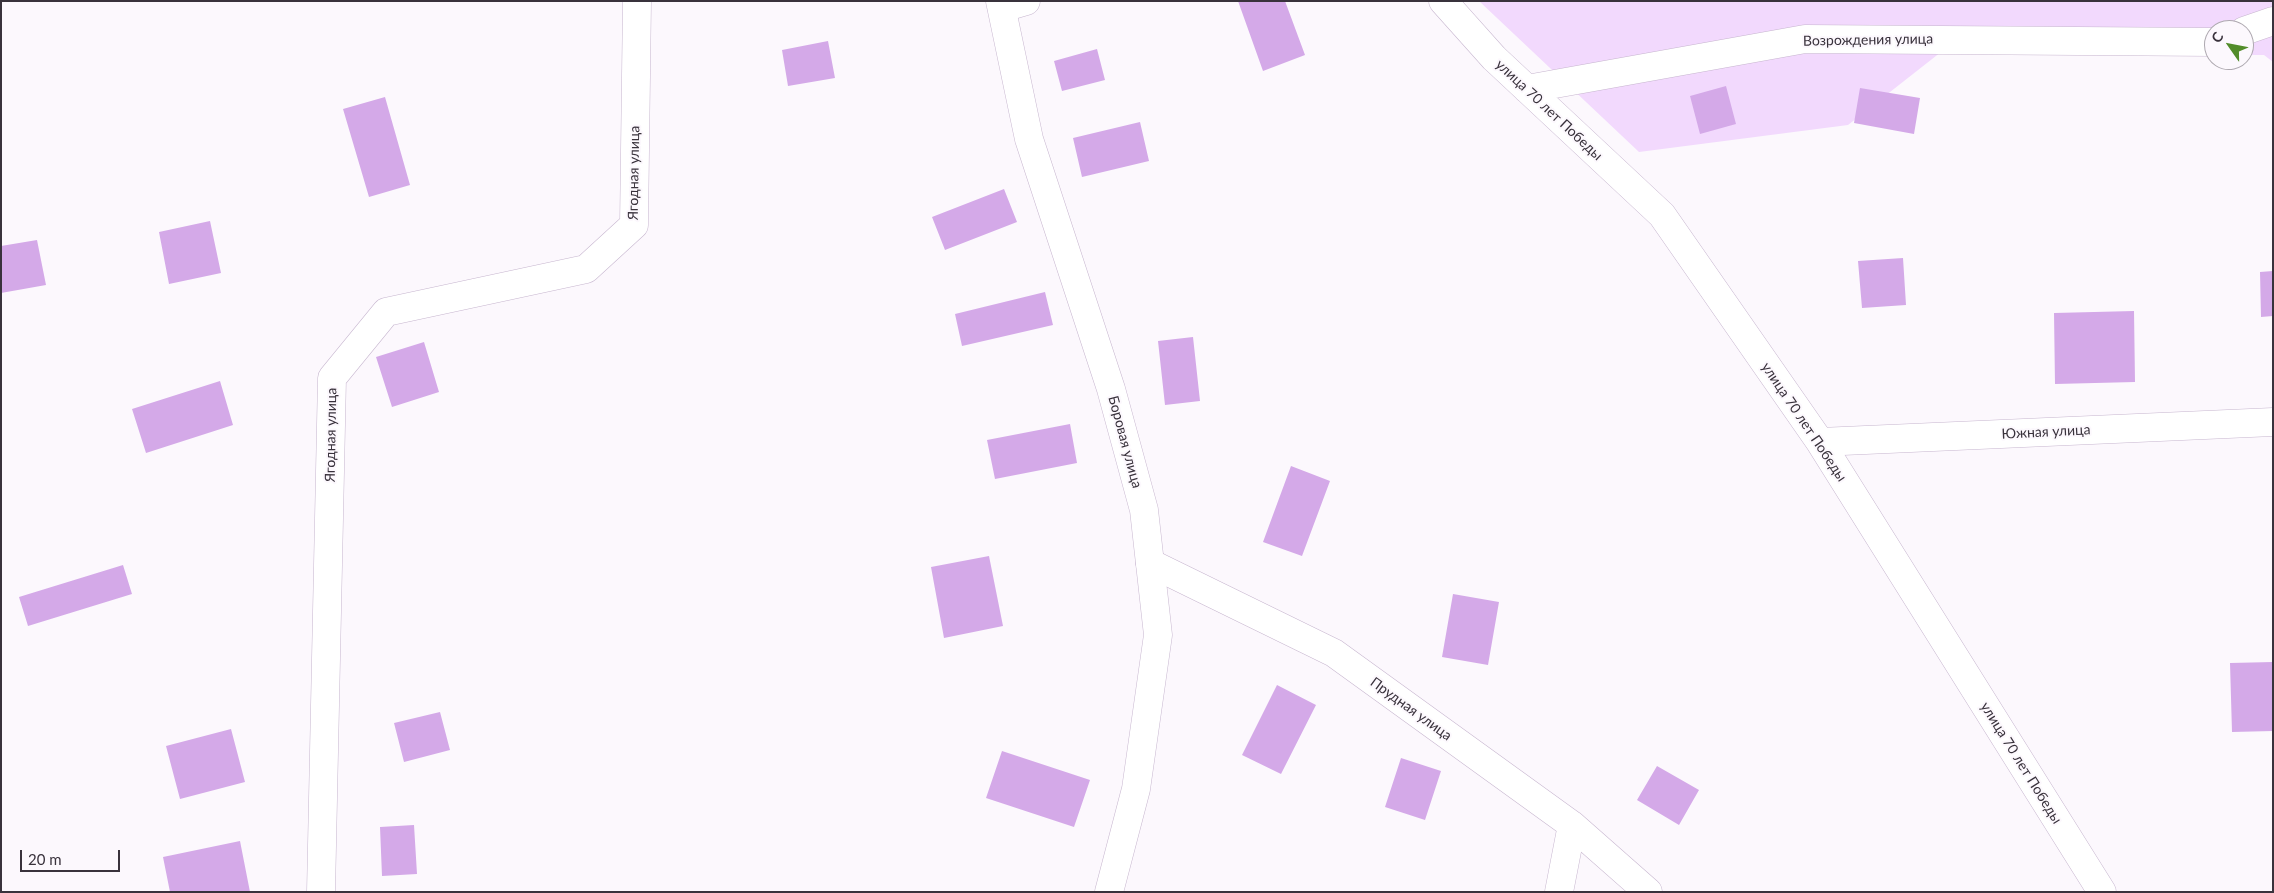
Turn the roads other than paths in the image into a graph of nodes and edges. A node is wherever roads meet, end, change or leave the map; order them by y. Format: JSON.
{"nodes":[{"id":1,"x":637,"y":1,"type":"edge"},
{"id":2,"x":1444,"y":1,"type":"edge"},
{"id":3,"x":1009,"y":4,"type":"edge"},
{"id":4,"x":2273,"y":21,"type":"edge"},
{"id":5,"x":2254,"y":28,"type":"edge"},
{"id":6,"x":2204,"y":42,"type":"edge"},
{"id":7,"x":1527,"y":89,"type":"junction"},
{"id":8,"x":2273,"y":422,"type":"edge"},
{"id":9,"x":1820,"y":442,"type":"junction"},
{"id":10,"x":1150,"y":563,"type":"junction"},
{"id":11,"x":1572,"y":825,"type":"junction"},
{"id":12,"x":321,"y":892,"type":"edge"},
{"id":13,"x":1109,"y":892,"type":"edge"},
{"id":14,"x":1559,"y":892,"type":"edge"},
{"id":15,"x":1648,"y":892,"type":"edge"},
{"id":16,"x":2102,"y":892,"type":"edge"}],
"edges":[{"from":1,"to":12,"type":"street","name":"Ягодная улица"},
{"from":2,"to":7,"type":"street","name":"улица 70 лет Победы"},
{"from":3,"to":10,"type":"street","name":"Боровая улица"},
{"from":4,"to":5,"type":"street"},
{"from":6,"to":7,"type":"street","name":"Возрождения улица"},
{"from":7,"to":9,"type":"street","name":"улица 70 лет Победы"},
{"from":8,"to":9,"type":"street","name":"Южная улица"},
{"from":9,"to":16,"type":"street","name":"улица 70 лет Победы"},
{"from":10,"to":11,"type":"street","name":"Прудная улица"},
{"from":10,"to":13,"type":"street","name":"Боровая улица"},
{"from":11,"to":14,"type":"street"},
{"from":11,"to":15,"type":"street","name":"Прудная улица"}]}
